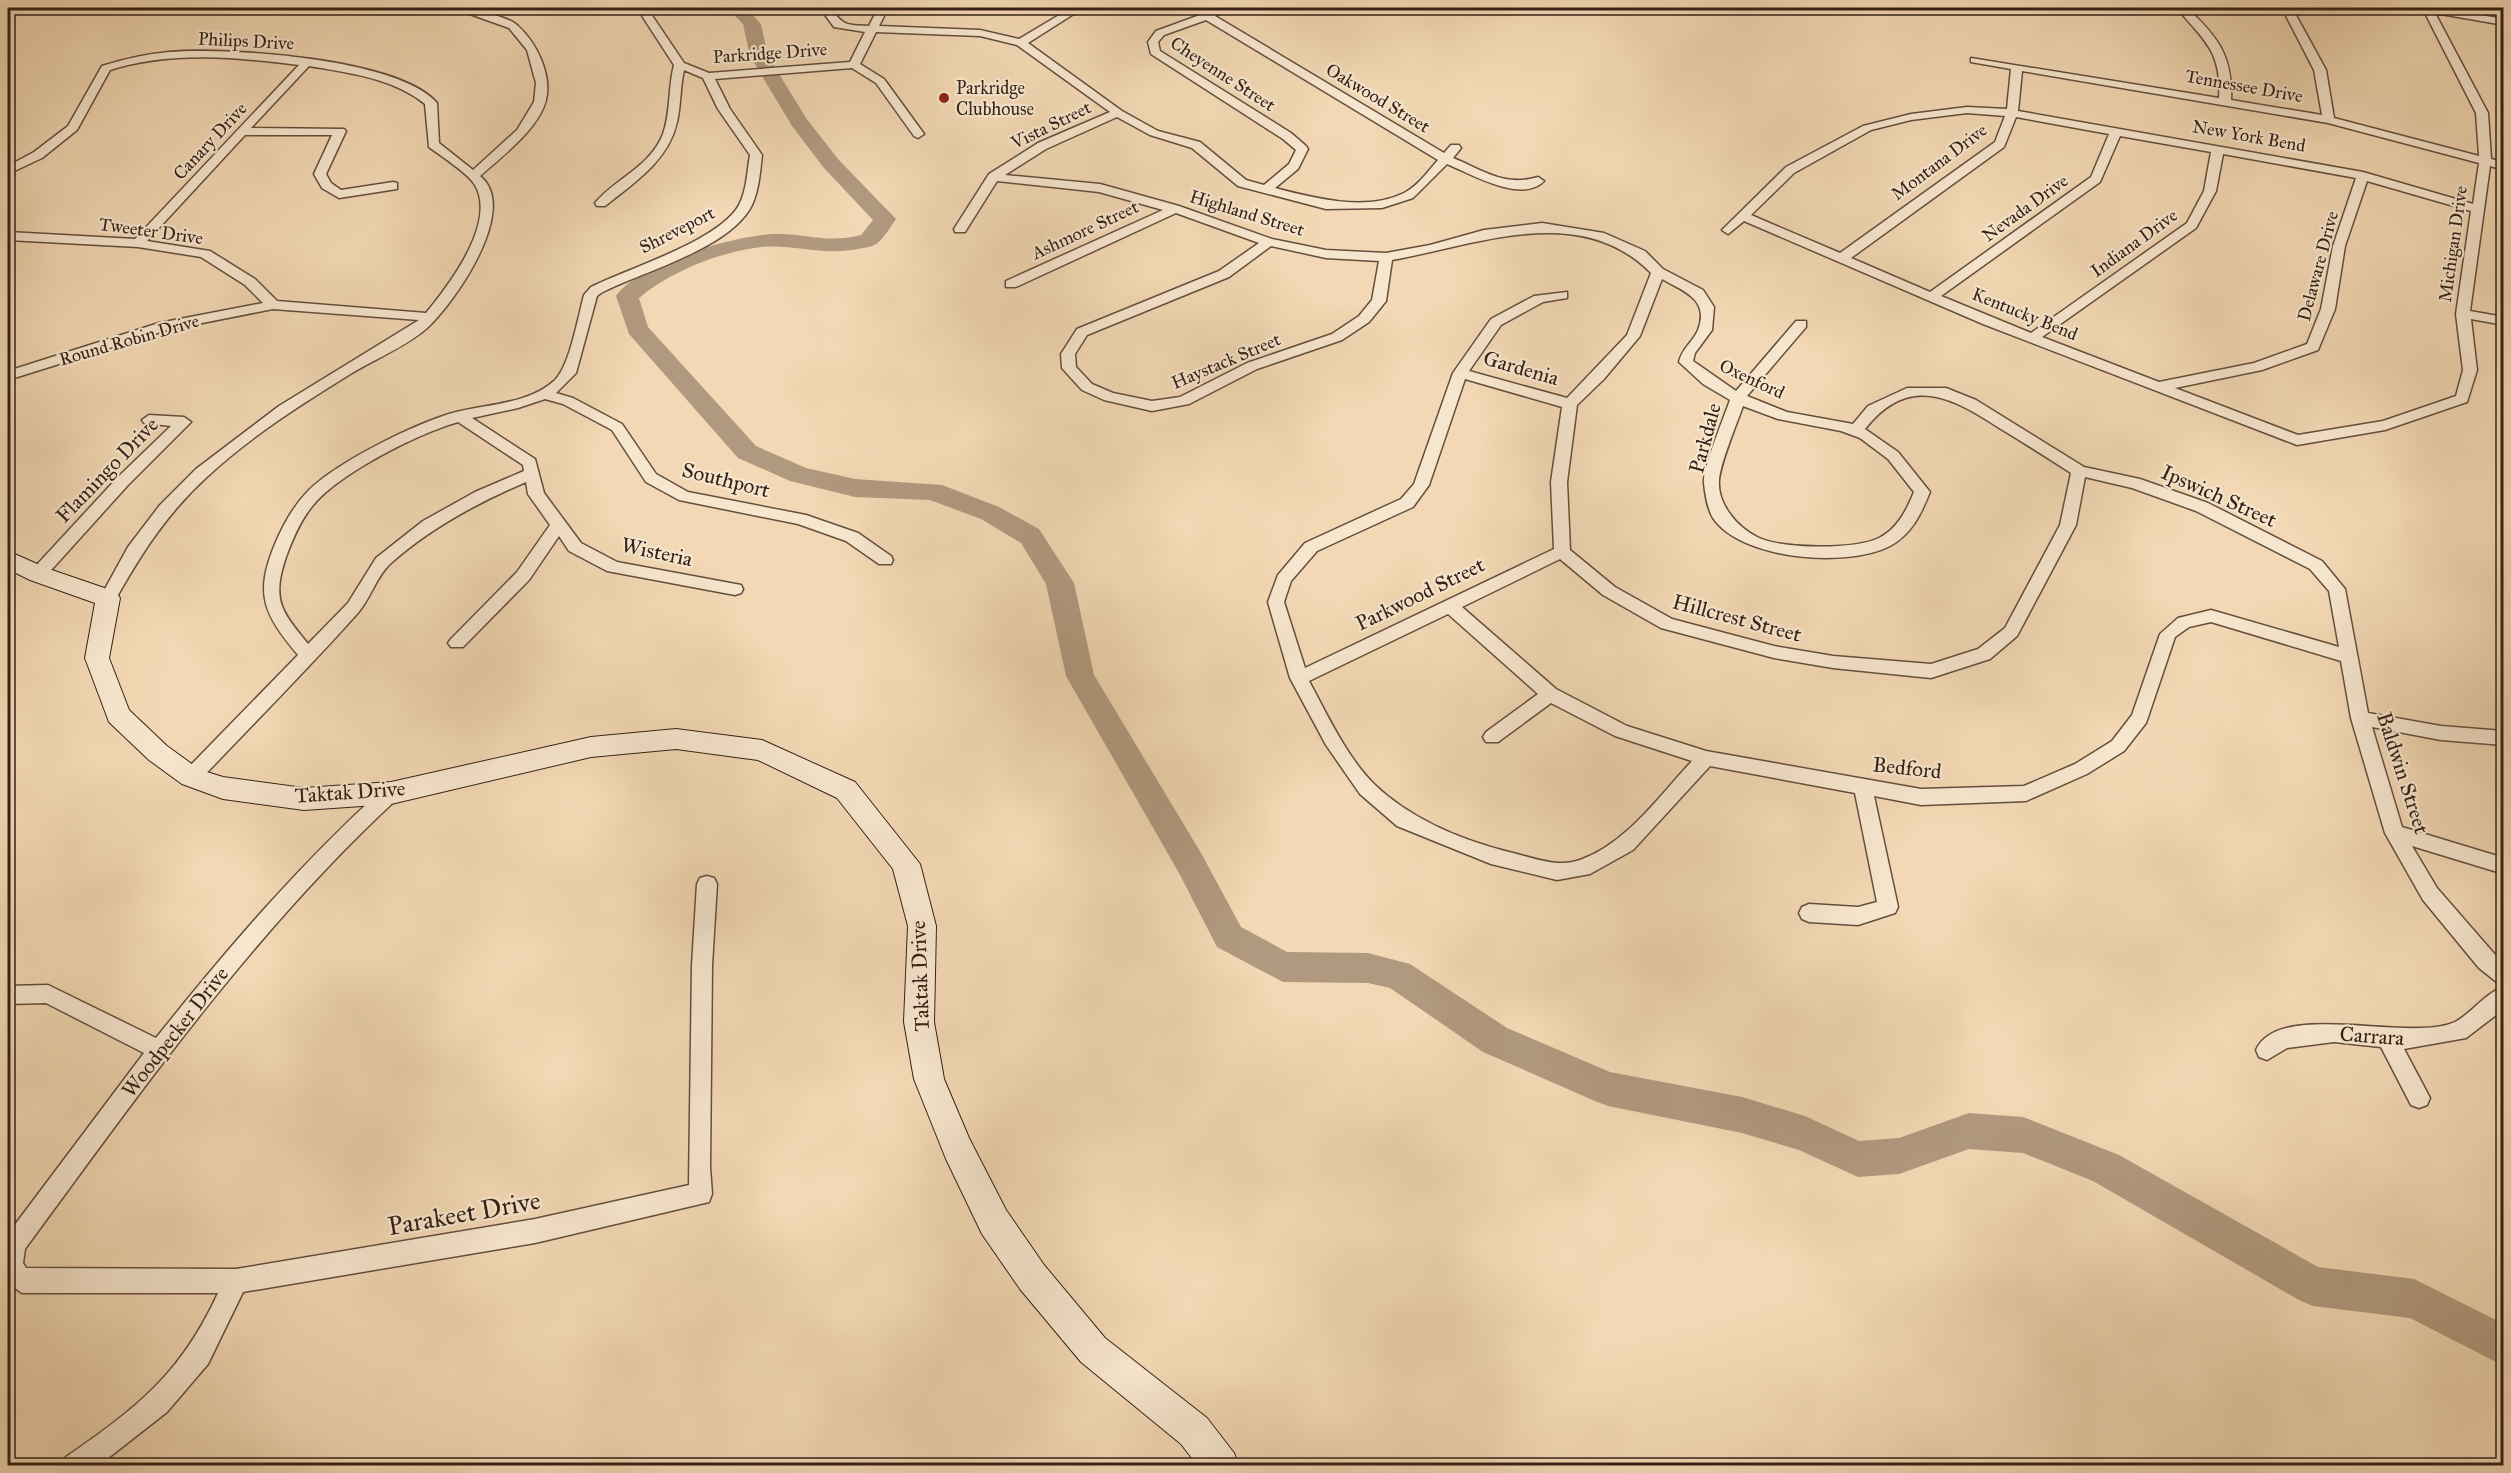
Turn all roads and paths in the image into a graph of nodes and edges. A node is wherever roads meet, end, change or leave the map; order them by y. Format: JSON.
{"nodes":[{"id":1,"x":458,"y":8,"type":"edge"},
{"id":2,"x":642,"y":8,"type":"edge"},
{"id":3,"x":825,"y":8,"type":"edge"},
{"id":4,"x":883,"y":8,"type":"edge"},
{"id":5,"x":1078,"y":8,"type":"edge"},
{"id":6,"x":1227,"y":8,"type":"edge"},
{"id":7,"x":2182,"y":8,"type":"edge"},
{"id":8,"x":2287,"y":8,"type":"edge"},
{"id":9,"x":2425,"y":8,"type":"edge"},
{"id":10,"x":1207,"y":16,"type":"junction"},
{"id":11,"x":2504,"y":22,"type":"edge"},
{"id":12,"x":875,"y":27,"type":"junction"},
{"id":13,"x":1021,"y":43,"type":"junction"},
{"id":14,"x":1975,"y":60,"type":"dead end"},
{"id":15,"x":307,"y":62,"type":"junction"},
{"id":16,"x":680,"y":65,"type":"junction"},
{"id":17,"x":854,"y":65,"type":"junction"},
{"id":18,"x":2017,"y":67,"type":"junction"},
{"id":19,"x":708,"y":76,"type":"junction"},
{"id":20,"x":2225,"y":100,"type":"junction"},
{"id":21,"x":1118,"y":113,"type":"junction"},
{"id":22,"x":2012,"y":113,"type":"junction"},
{"id":23,"x":2329,"y":120,"type":"junction"},
{"id":24,"x":2116,"y":131,"type":"junction"},
{"id":25,"x":242,"y":132,"type":"junction"},
{"id":26,"x":918,"y":134,"type":"dead end"},
{"id":27,"x":1455,"y":148,"type":"dead end"},
{"id":28,"x":2218,"y":149,"type":"junction"},
{"id":29,"x":1443,"y":158,"type":"junction"},
{"id":30,"x":2486,"y":161,"type":"junction"},
{"id":31,"x":2504,"y":166,"type":"edge"},
{"id":32,"x":8,"y":170,"type":"edge"},
{"id":33,"x":473,"y":176,"type":"junction"},
{"id":34,"x":2363,"y":176,"type":"junction"},
{"id":35,"x":993,"y":177,"type":"junction"},
{"id":36,"x":1538,"y":181,"type":"dead end"},
{"id":37,"x":393,"y":186,"type":"dead end"},
{"id":38,"x":1265,"y":190,"type":"junction"},
{"id":39,"x":601,"y":203,"type":"dead end"},
{"id":40,"x":1175,"y":209,"type":"junction"},
{"id":41,"x":2477,"y":209,"type":"junction"},
{"id":42,"x":1742,"y":216,"type":"junction"},
{"id":43,"x":960,"y":229,"type":"dead end"},
{"id":44,"x":1728,"y":230,"type":"dead end"},
{"id":45,"x":8,"y":236,"type":"edge"},
{"id":46,"x":1269,"y":242,"type":"junction"},
{"id":47,"x":138,"y":243,"type":"junction"},
{"id":48,"x":1386,"y":257,"type":"junction"},
{"id":49,"x":1841,"y":259,"type":"junction"},
{"id":50,"x":1658,"y":272,"type":"junction"},
{"id":51,"x":1011,"y":284,"type":"dead end"},
{"id":52,"x":253,"y":285,"type":"junction"},
{"id":53,"x":1562,"y":295,"type":"dead end"},
{"id":54,"x":1933,"y":296,"type":"junction"},
{"id":55,"x":273,"y":305,"type":"junction"},
{"id":56,"x":238,"y":312,"type":"junction"},
{"id":57,"x":2463,"y":314,"type":"junction"},
{"id":58,"x":430,"y":317,"type":"junction"},
{"id":59,"x":2504,"y":321,"type":"edge"},
{"id":60,"x":1801,"y":324,"type":"dead end"},
{"id":61,"x":2032,"y":338,"type":"junction"},
{"id":62,"x":1460,"y":373,"type":"junction"},
{"id":63,"x":8,"y":376,"type":"edge"},
{"id":64,"x":2156,"y":387,"type":"junction"},
{"id":65,"x":547,"y":395,"type":"junction"},
{"id":66,"x":1738,"y":397,"type":"junction"},
{"id":67,"x":1570,"y":404,"type":"junction"},
{"id":68,"x":459,"y":416,"type":"junction"},
{"id":69,"x":149,"y":420,"type":"dead end"},
{"id":70,"x":1856,"y":430,"type":"junction"},
{"id":71,"x":2297,"y":440,"type":"joint"},
{"id":72,"x":2079,"y":471,"type":"junction"},
{"id":73,"x":532,"y":474,"type":"junction"},
{"id":74,"x":559,"y":524,"type":"junction"},
{"id":75,"x":1562,"y":552,"type":"junction"},
{"id":76,"x":8,"y":559,"type":"edge"},
{"id":77,"x":885,"y":560,"type":"dead end"},
{"id":78,"x":38,"y":574,"type":"junction"},
{"id":79,"x":735,"y":589,"type":"dead end"},
{"id":80,"x":108,"y":598,"type":"junction"},
{"id":81,"x":1449,"y":605,"type":"junction"},
{"id":82,"x":457,"y":643,"type":"dead end"},
{"id":83,"x":309,"y":656,"type":"junction"},
{"id":84,"x":2350,"y":657,"type":"junction"},
{"id":85,"x":1299,"y":678,"type":"junction"},
{"id":86,"x":1550,"y":694,"type":"junction"},
{"id":87,"x":2360,"y":718,"type":"junction"},
{"id":88,"x":1492,"y":736,"type":"dead end"},
{"id":89,"x":2504,"y":738,"type":"edge"},
{"id":90,"x":1706,"y":758,"type":"junction"},
{"id":91,"x":192,"y":777,"type":"junction"},
{"id":92,"x":1863,"y":786,"type":"junction"},
{"id":93,"x":391,"y":793,"type":"junction"},
{"id":94,"x":2394,"y":833,"type":"junction"},
{"id":95,"x":2504,"y":866,"type":"edge"},
{"id":96,"x":706,"y":884,"type":"dead end"},
{"id":97,"x":1809,"y":913,"type":"dead end"},
{"id":98,"x":2504,"y":978,"type":"edge"},
{"id":99,"x":8,"y":995,"type":"edge"},
{"id":100,"x":2504,"y":996,"type":"edge"},
{"id":101,"x":2388,"y":1038,"type":"junction"},
{"id":102,"x":159,"y":1050,"type":"junction"},
{"id":103,"x":2267,"y":1050,"type":"dead end"},
{"id":104,"x":2420,"y":1098,"type":"dead end"},
{"id":105,"x":236,"y":1281,"type":"junction"},
{"id":106,"x":38,"y":1282,"type":"joint"},
{"id":107,"x":1213,"y":1462,"type":"edge"},
{"id":108,"x":75,"y":1466,"type":"edge"}],
"edges":[{"from":1,"to":33,"type":"street"},
{"from":2,"to":16,"type":"street"},
{"from":3,"to":12,"type":"street"},
{"from":4,"to":12,"type":"street","name":"Parkridge Drive"},
{"from":5,"to":13,"type":"street"},
{"from":6,"to":10,"type":"street","name":"Cheyenne Street"},
{"from":7,"to":20,"type":"street"},
{"from":8,"to":23,"type":"street"},
{"from":9,"to":11,"type":"street"},
{"from":9,"to":30,"type":"street","name":"Michigan Drive"},
{"from":10,"to":29,"type":"street","name":"Oakwood Street"},
{"from":10,"to":38,"type":"street","name":"Cheyenne Street"},
{"from":12,"to":13,"type":"street"},
{"from":12,"to":17,"type":"street","name":"Parkridge Drive"},
{"from":13,"to":21,"type":"street"},
{"from":14,"to":18,"type":"street","name":"Tennessee Drive"},
{"from":15,"to":25,"type":"street","name":"Canary Drive"},
{"from":15,"to":32,"type":"street","name":"Philips Drive"},
{"from":15,"to":33,"type":"street","name":"Philips Drive"},
{"from":16,"to":19,"type":"street","name":"Parkridge Drive"},
{"from":16,"to":39,"type":"street"},
{"from":17,"to":19,"type":"street","name":"Parkridge Drive"},
{"from":17,"to":26,"type":"street"},
{"from":18,"to":20,"type":"street","name":"Tennessee Drive"},
{"from":18,"to":22,"type":"street","name":"Montana Drive"},
{"from":19,"to":65,"type":"street","name":"Shreveport"},
{"from":20,"to":23,"type":"street","name":"Tennessee Drive"},
{"from":21,"to":35,"type":"street","name":"Vista Street"},
{"from":21,"to":38,"type":"street"},
{"from":22,"to":24,"type":"street","name":"New York Bend"},
{"from":22,"to":42,"type":"street"},
{"from":22,"to":49,"type":"street","name":"Montana Drive"},
{"from":23,"to":30,"type":"street","name":"Tennessee Drive"},
{"from":24,"to":28,"type":"street","name":"New York Bend"},
{"from":24,"to":54,"type":"street","name":"Nevada Drive"},
{"from":25,"to":37,"type":"street"},
{"from":25,"to":47,"type":"street","name":"Canary Drive"},
{"from":27,"to":29,"type":"street"},
{"from":28,"to":34,"type":"street","name":"New York Bend"},
{"from":28,"to":61,"type":"street","name":"Indiana Drive"},
{"from":29,"to":36,"type":"street","name":"Oakwood Street"},
{"from":29,"to":38,"type":"street"},
{"from":30,"to":31,"type":"street","name":"Tennessee Drive"},
{"from":30,"to":41,"type":"street","name":"Michigan Drive"},
{"from":33,"to":58,"type":"street","name":"Taktak Drive"},
{"from":34,"to":41,"type":"street","name":"New York Bend"},
{"from":34,"to":64,"type":"street","name":"Delaware Drive"},
{"from":35,"to":40,"type":"street","name":"Highland Street"},
{"from":35,"to":43,"type":"street","name":"Vista Street"},
{"from":40,"to":46,"type":"street","name":"Highland Street"},
{"from":40,"to":51,"type":"street","name":"Ashmore Street"},
{"from":41,"to":57,"type":"street","name":"Michigan Drive"},
{"from":42,"to":44,"type":"street"},
{"from":42,"to":49,"type":"street","name":"Kentucky Bend"},
{"from":45,"to":47,"type":"street","name":"Tweeter Drive"},
{"from":46,"to":48,"type":"street","name":"Highland Street"},
{"from":46,"to":48,"type":"street","name":"Haystack Street"},
{"from":47,"to":52,"type":"street","name":"Tweeter Drive"},
{"from":48,"to":50,"type":"street","name":"Highland Street"},
{"from":49,"to":54,"type":"street","name":"Kentucky Bend"},
{"from":50,"to":66,"type":"street","name":"Oxenford"},
{"from":50,"to":67,"type":"street"},
{"from":52,"to":55,"type":"street","name":"Tweeter Drive"},
{"from":52,"to":56,"type":"street"},
{"from":53,"to":62,"type":"street"},
{"from":54,"to":61,"type":"street","name":"Kentucky Bend"},
{"from":55,"to":56,"type":"street","name":"Round Robin Drive"},
{"from":55,"to":58,"type":"street","name":"Round Robin Drive"},
{"from":56,"to":63,"type":"street","name":"Round Robin Drive"},
{"from":57,"to":59,"type":"street"},
{"from":57,"to":71,"type":"street","name":"Michigan Drive"},
{"from":58,"to":80,"type":"street","name":"Taktak Drive"},
{"from":60,"to":66,"type":"street"},
{"from":61,"to":64,"type":"street","name":"Kentucky Bend"},
{"from":62,"to":67,"type":"street","name":"Gardenia"},
{"from":62,"to":85,"type":"street"},
{"from":64,"to":71,"type":"street","name":"Kentucky Bend"},
{"from":65,"to":68,"type":"street"},
{"from":65,"to":77,"type":"street","name":"Southport"},
{"from":66,"to":70,"type":"street","name":"Oxenford"},
{"from":66,"to":70,"type":"street","name":"Parkdale"},
{"from":67,"to":75,"type":"street"},
{"from":68,"to":73,"type":"street","name":"Wisteria"},
{"from":68,"to":83,"type":"street"},
{"from":69,"to":78,"type":"street","name":"Flamingo Drive"},
{"from":70,"to":72,"type":"street","name":"Ipswich Street"},
{"from":72,"to":75,"type":"street","name":"Hillcrest Street"},
{"from":72,"to":84,"type":"street","name":"Ipswich Street"},
{"from":73,"to":74,"type":"street","name":"Wisteria"},
{"from":73,"to":83,"type":"street"},
{"from":74,"to":79,"type":"street","name":"Wisteria"},
{"from":74,"to":82,"type":"street"},
{"from":75,"to":81,"type":"street","name":"Parkwood Street"},
{"from":76,"to":78,"type":"street"},
{"from":78,"to":80,"type":"street"},
{"from":80,"to":91,"type":"street","name":"Taktak Drive"},
{"from":81,"to":85,"type":"street","name":"Parkwood Street"},
{"from":81,"to":86,"type":"street","name":"Bedford"},
{"from":83,"to":91,"type":"street"},
{"from":84,"to":87,"type":"street","name":"Baldwin Street"},
{"from":84,"to":92,"type":"street","name":"Bedford"},
{"from":85,"to":90,"type":"street"},
{"from":86,"to":88,"type":"street"},
{"from":86,"to":90,"type":"street","name":"Bedford"},
{"from":87,"to":89,"type":"street"},
{"from":87,"to":94,"type":"street","name":"Baldwin Street"},
{"from":90,"to":92,"type":"street","name":"Bedford"},
{"from":91,"to":93,"type":"street","name":"Taktak Drive"},
{"from":92,"to":97,"type":"street"},
{"from":93,"to":102,"type":"street","name":"Woodpecker Drive"},
{"from":93,"to":107,"type":"street","name":"Taktak Drive"},
{"from":94,"to":95,"type":"street"},
{"from":94,"to":98,"type":"street","name":"Baldwin Street"},
{"from":96,"to":105,"type":"street","name":"Parakeet Drive"},
{"from":99,"to":102,"type":"street"},
{"from":100,"to":101,"type":"street","name":"Carrara"},
{"from":101,"to":103,"type":"street","name":"Carrara"},
{"from":101,"to":104,"type":"street"},
{"from":102,"to":106,"type":"street","name":"Woodpecker Drive"},
{"from":105,"to":106,"type":"street","name":"Parakeet Drive"},
{"from":105,"to":108,"type":"street"}]}
